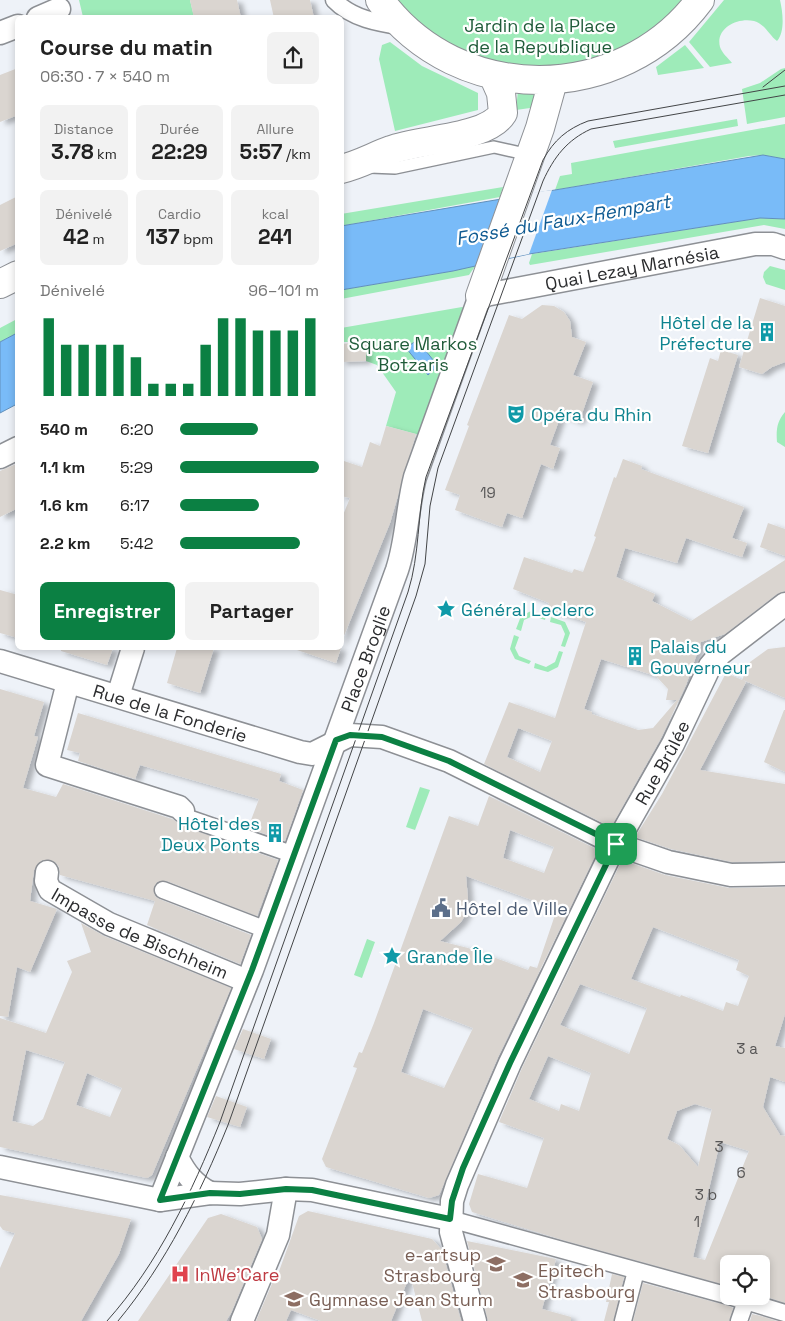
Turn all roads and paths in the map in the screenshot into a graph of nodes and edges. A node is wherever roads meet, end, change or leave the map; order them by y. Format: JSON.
{"nodes":[{"id":1,"x":334,"y":0,"type":"edge"},
{"id":2,"x":380,"y":0,"type":"edge"},
{"id":3,"x":700,"y":0,"type":"edge"},
{"id":4,"x":59,"y":9,"type":"edge"},
{"id":5,"x":45,"y":15,"type":"edge"},
{"id":6,"x":15,"y":27,"type":"edge"},
{"id":7,"x":404,"y":27,"type":"junction"},
{"id":8,"x":0,"y":33,"type":"edge"},
{"id":9,"x":493,"y":75,"type":"junction"},
{"id":10,"x":553,"y":81,"type":"junction"},
{"id":11,"x":530,"y":155,"type":"junction"},
{"id":12,"x":347,"y":168,"type":"edge"},
{"id":13,"x":785,"y":248,"type":"edge"},
{"id":14,"x":15,"y":276,"type":"edge"},
{"id":15,"x":0,"y":284,"type":"edge"},
{"id":16,"x":483,"y":286,"type":"junction"},
{"id":17,"x":15,"y":450,"type":"edge"},
{"id":18,"x":0,"y":457,"type":"edge"},
{"id":19,"x":785,"y":604,"type":"edge"},
{"id":20,"x":132,"y":650,"type":"edge"},
{"id":21,"x":0,"y":661,"type":"edge"},
{"id":22,"x":68,"y":682,"type":"junction"},
{"id":23,"x":118,"y":696,"type":"junction"},
{"id":24,"x":336,"y":740,"type":"junction"},
{"id":25,"x":183,"y":812,"type":"joint"},
{"id":26,"x":616,"y":844,"type":"junction"},
{"id":27,"x":286,"y":852,"type":"dead end"},
{"id":28,"x":47,"y":872,"type":"dead end"},
{"id":29,"x":785,"y":874,"type":"edge"},
{"id":30,"x":163,"y":890,"type":"dead end"},
{"id":31,"x":259,"y":927,"type":"dead end"},
{"id":32,"x":248,"y":982,"type":"junction"},
{"id":33,"x":177,"y":1157,"type":"junction"},
{"id":34,"x":0,"y":1167,"type":"edge"},
{"id":35,"x":0,"y":1176,"type":"edge"},
{"id":36,"x":286,"y":1189,"type":"junction"},
{"id":37,"x":210,"y":1193,"type":"junction"},
{"id":38,"x":160,"y":1200,"type":"junction"},
{"id":39,"x":450,"y":1219,"type":"junction"},
{"id":40,"x":636,"y":1271,"type":"junction"},
{"id":41,"x":720,"y":1294,"type":"edge"},
{"id":42,"x":745,"y":1305,"type":"edge"},
{"id":43,"x":759,"y":1305,"type":"edge"},
{"id":44,"x":785,"y":1313,"type":"edge"},
{"id":45,"x":242,"y":1321,"type":"edge"},
{"id":46,"x":475,"y":1321,"type":"edge"},
{"id":47,"x":623,"y":1321,"type":"edge"},
{"id":48,"x":739,"y":1321,"type":"edge"}],
"edges":[{"from":1,"to":7,"type":"street"},
{"from":2,"to":7,"type":"street"},
{"from":3,"to":10,"type":"street"},
{"from":4,"to":5,"type":"street"},
{"from":6,"to":8,"type":"street"},
{"from":7,"to":9,"type":"street"},
{"from":9,"to":10,"type":"street"},
{"from":9,"to":12,"type":"street"},
{"from":10,"to":11,"type":"street"},
{"from":11,"to":12,"type":"lane"},
{"from":11,"to":16,"type":"street"},
{"from":13,"to":16,"type":"street","name":"Quai Lezay Marnésia"},
{"from":14,"to":15,"type":"street"},
{"from":16,"to":24,"type":"street","name":"Place Broglie"},
{"from":17,"to":18,"type":"street"},
{"from":19,"to":26,"type":"street","name":"Rue Brûlée"},
{"from":20,"to":23,"type":"street"},
{"from":21,"to":22,"type":"street","name":"Rue de la Fonderie"},
{"from":22,"to":23,"type":"street","name":"Rue de la Fonderie"},
{"from":22,"to":25,"type":"street"},
{"from":23,"to":24,"type":"street","name":"Rue de la Fonderie"},
{"from":24,"to":26,"type":"street","name":"Rue de la Fonderie"},
{"from":24,"to":32,"type":"street","name":"Place Broglie"},
{"from":25,"to":27,"type":"street"},
{"from":26,"to":29,"type":"street","name":"Rue de la Fonderie"},
{"from":26,"to":39,"type":"street","name":"Rue Brûlée"},
{"from":28,"to":32,"type":"street","name":"Impasse de Bischheim"},
{"from":30,"to":31,"type":"street"},
{"from":32,"to":33,"type":"street","name":"Place Broglie"},
{"from":33,"to":37,"type":"street"},
{"from":33,"to":38,"type":"street","name":"Place Broglie"},
{"from":34,"to":38,"type":"street"},
{"from":35,"to":38,"type":"lane"},
{"from":36,"to":37,"type":"street"},
{"from":36,"to":39,"type":"street"},
{"from":36,"to":45,"type":"street"},
{"from":37,"to":38,"type":"street"},
{"from":39,"to":40,"type":"street"},
{"from":39,"to":46,"type":"street","name":"Rue Brûlée"},
{"from":40,"to":41,"type":"street"},
{"from":40,"to":47,"type":"street"},
{"from":42,"to":48,"type":"street"},
{"from":43,"to":44,"type":"street"}]}
